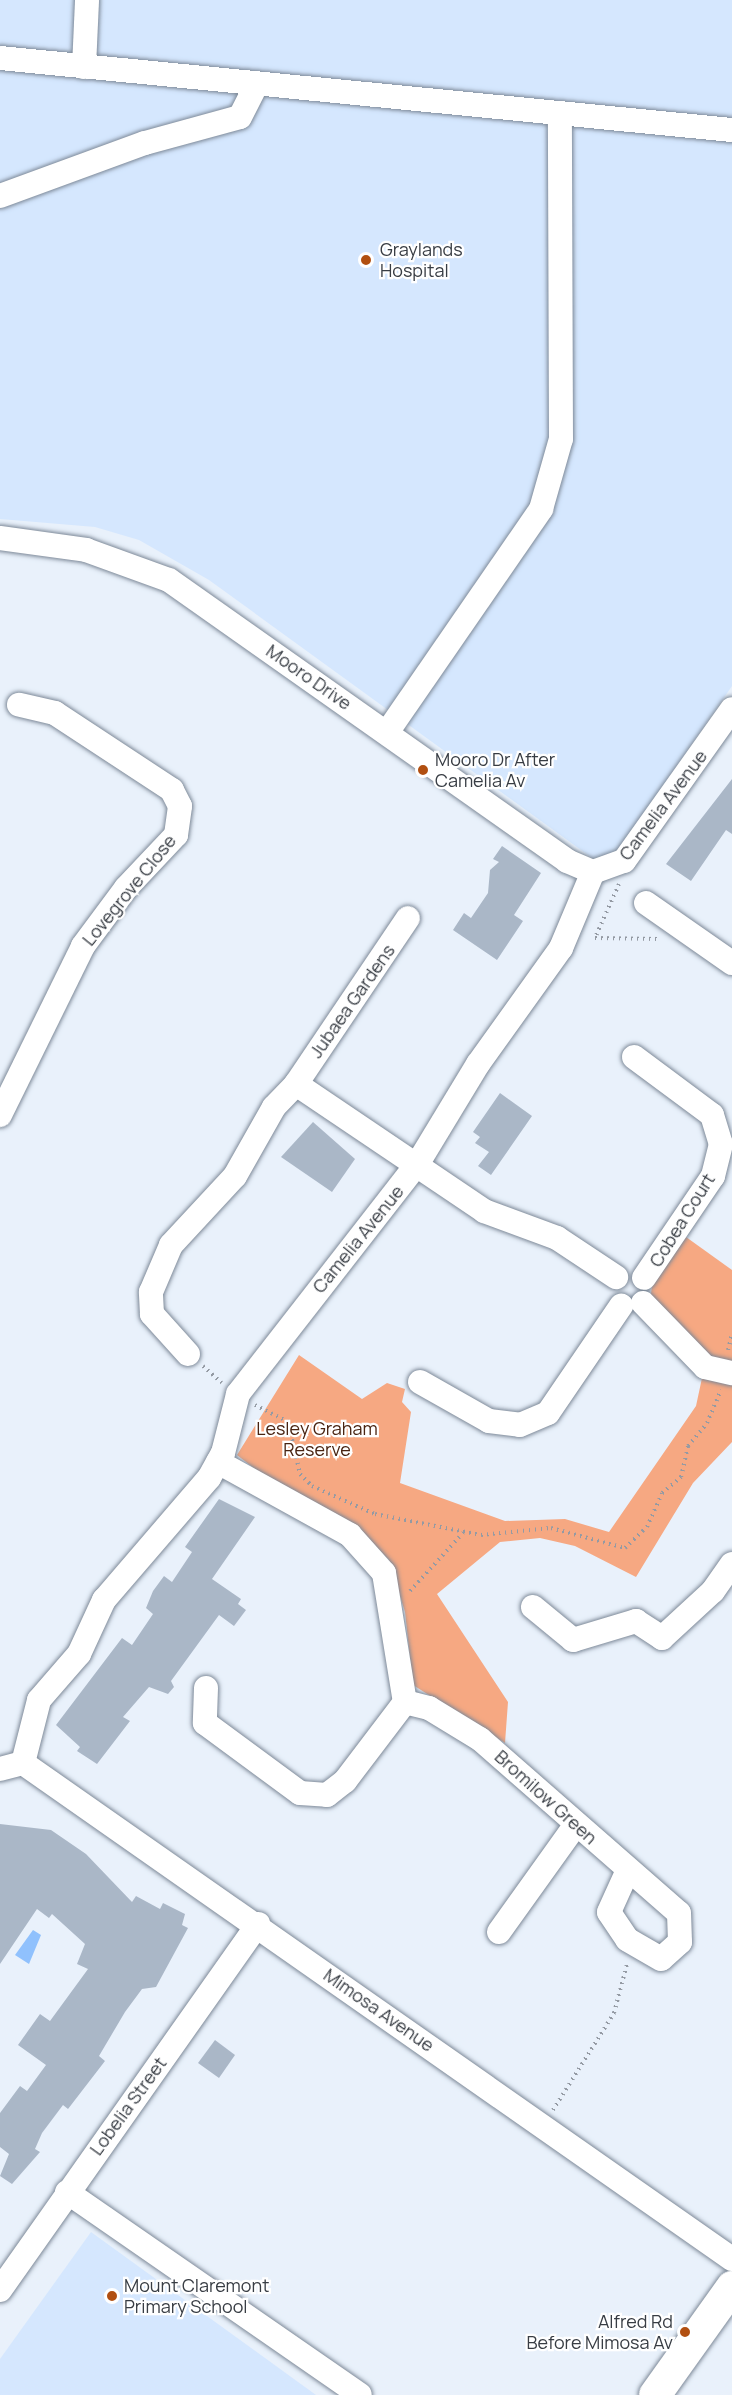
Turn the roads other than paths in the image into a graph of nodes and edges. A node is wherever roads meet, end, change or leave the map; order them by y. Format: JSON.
{"nodes":[{"id":1,"x":87,"y":0,"type":"edge"},
{"id":2,"x":0,"y":58,"type":"edge"},
{"id":3,"x":84,"y":67,"type":"junction"},
{"id":4,"x":256,"y":85,"type":"junction"},
{"id":5,"x":560,"y":114,"type":"junction"},
{"id":6,"x":732,"y":130,"type":"edge"},
{"id":7,"x":0,"y":196,"type":"edge"},
{"id":8,"x":0,"y":538,"type":"edge"},
{"id":9,"x":19,"y":705,"type":"dead end"},
{"id":10,"x":732,"y":709,"type":"edge"},
{"id":11,"x":388,"y":731,"type":"junction"},
{"id":12,"x":593,"y":872,"type":"junction"},
{"id":13,"x":646,"y":903,"type":"dead end"},
{"id":14,"x":408,"y":918,"type":"dead end"},
{"id":15,"x":732,"y":963,"type":"edge"},
{"id":16,"x":634,"y":1058,"type":"dead end"},
{"id":17,"x":296,"y":1084,"type":"junction"},
{"id":18,"x":0,"y":1115,"type":"edge"},
{"id":19,"x":418,"y":1163,"type":"junction"},
{"id":20,"x":616,"y":1277,"type":"junction"},
{"id":21,"x":644,"y":1278,"type":"junction"},
{"id":22,"x":632,"y":1304,"type":"junction"},
{"id":23,"x":188,"y":1354,"type":"road end"},
{"id":24,"x":728,"y":1372,"type":"edge"},
{"id":25,"x":420,"y":1382,"type":"dead end"},
{"id":26,"x":218,"y":1462,"type":"junction"},
{"id":27,"x":732,"y":1564,"type":"edge"},
{"id":28,"x":533,"y":1607,"type":"dead end"},
{"id":29,"x":206,"y":1688,"type":"dead end"},
{"id":30,"x":405,"y":1702,"type":"junction"},
{"id":31,"x":23,"y":1763,"type":"junction"},
{"id":32,"x":0,"y":1768,"type":"edge"},
{"id":33,"x":575,"y":1826,"type":"junction"},
{"id":34,"x":628,"y":1869,"type":"junction"},
{"id":35,"x":258,"y":1924,"type":"junction"},
{"id":36,"x":499,"y":1932,"type":"dead end"},
{"id":37,"x":67,"y":2192,"type":"junction"},
{"id":38,"x":732,"y":2259,"type":"edge"},
{"id":39,"x":732,"y":2288,"type":"edge"},
{"id":40,"x":0,"y":2290,"type":"edge"},
{"id":41,"x":360,"y":2395,"type":"edge"},
{"id":42,"x":656,"y":2395,"type":"edge"}],
"edges":[{"from":1,"to":3,"type":"street"},
{"from":2,"to":3,"type":"street"},
{"from":3,"to":4,"type":"street"},
{"from":4,"to":5,"type":"street"},
{"from":4,"to":7,"type":"street"},
{"from":5,"to":6,"type":"street"},
{"from":5,"to":11,"type":"street"},
{"from":8,"to":11,"type":"street","name":"Mooro Drive"},
{"from":9,"to":18,"type":"street","name":"Lovegrove Close"},
{"from":10,"to":12,"type":"street","name":"Camelia Avenue"},
{"from":11,"to":12,"type":"street","name":"Mooro Drive"},
{"from":12,"to":19,"type":"street","name":"Camelia Avenue"},
{"from":13,"to":15,"type":"street"},
{"from":14,"to":17,"type":"street","name":"Jubaea Gardens"},
{"from":16,"to":21,"type":"street","name":"Cobea Court"},
{"from":17,"to":19,"type":"street"},
{"from":17,"to":23,"type":"street","name":"Jubaea Gardens"},
{"from":19,"to":20,"type":"street"},
{"from":19,"to":26,"type":"street","name":"Camelia Avenue"},
{"from":20,"to":21,"type":"street"},
{"from":20,"to":22,"type":"street"},
{"from":21,"to":22,"type":"street"},
{"from":22,"to":24,"type":"street"},
{"from":22,"to":25,"type":"street"},
{"from":26,"to":30,"type":"street"},
{"from":26,"to":31,"type":"street","name":"Camelia Avenue"},
{"from":27,"to":28,"type":"street"},
{"from":29,"to":30,"type":"street"},
{"from":30,"to":33,"type":"street","name":"Bromilow Green"},
{"from":31,"to":32,"type":"street"},
{"from":31,"to":35,"type":"street","name":"Mimosa Avenue"},
{"from":33,"to":34,"type":"street","name":"Bromilow Green"},
{"from":33,"to":36,"type":"street"},
{"from":34,"to":34,"type":"street","name":"Bromilow Green"},
{"from":35,"to":37,"type":"street","name":"Lobelia Street"},
{"from":35,"to":38,"type":"street","name":"Mimosa Avenue"},
{"from":37,"to":40,"type":"street","name":"Lobelia Street"},
{"from":37,"to":41,"type":"street"},
{"from":39,"to":42,"type":"main road"}]}
